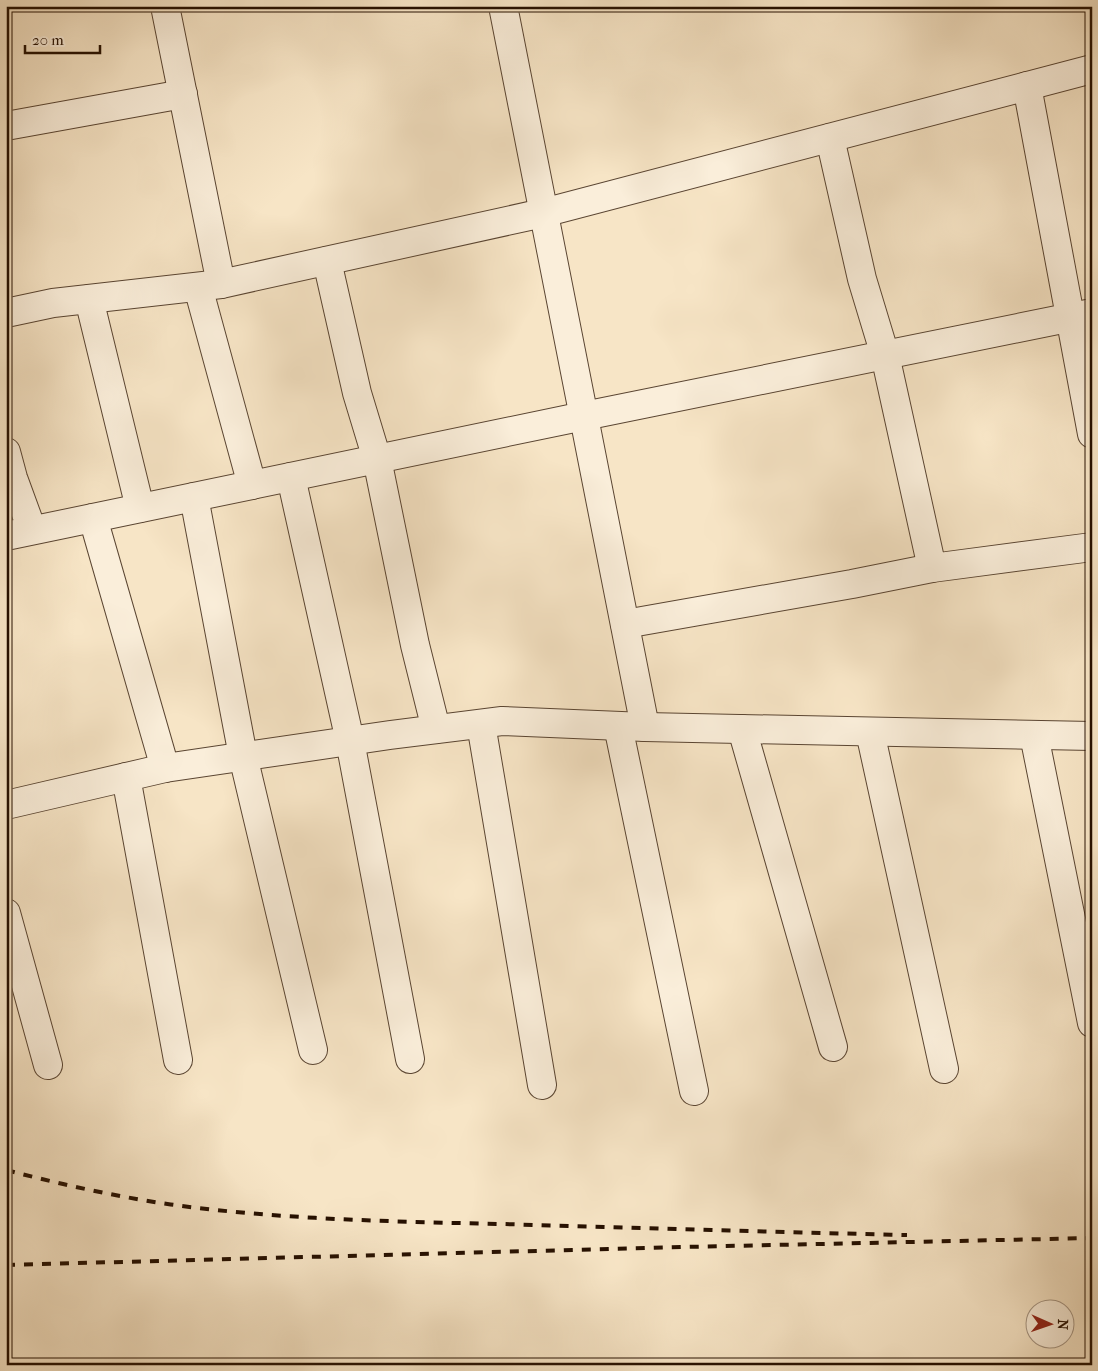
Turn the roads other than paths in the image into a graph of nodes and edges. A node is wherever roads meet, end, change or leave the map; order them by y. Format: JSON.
{"nodes":[{"id":1,"x":165,"y":6,"type":"edge"},
{"id":2,"x":503,"y":6,"type":"edge"},
{"id":3,"x":1092,"y":69,"type":"edge"},
{"id":4,"x":1027,"y":86,"type":"junction"},
{"id":5,"x":183,"y":94,"type":"junction"},
{"id":6,"x":6,"y":126,"type":"edge"},
{"id":7,"x":830,"y":138,"type":"junction"},
{"id":8,"x":543,"y":213,"type":"junction"},
{"id":9,"x":327,"y":261,"type":"junction"},
{"id":10,"x":209,"y":285,"type":"junction"},
{"id":11,"x":89,"y":299,"type":"junction"},
{"id":12,"x":6,"y":313,"type":"edge"},
{"id":13,"x":1081,"y":315,"type":"edge"},
{"id":14,"x":886,"y":355,"type":"junction"},
{"id":15,"x":584,"y":416,"type":"junction"},
{"id":16,"x":1092,"y":434,"type":"edge"},
{"id":17,"x":6,"y":452,"type":"edge"},
{"id":18,"x":377,"y":459,"type":"junction"},
{"id":19,"x":291,"y":477,"type":"junction"},
{"id":20,"x":252,"y":485,"type":"junction"},
{"id":21,"x":194,"y":497,"type":"junction"},
{"id":22,"x":140,"y":508,"type":"junction"},
{"id":23,"x":93,"y":518,"type":"junction"},
{"id":24,"x":19,"y":533,"type":"edge"},
{"id":25,"x":1092,"y":547,"type":"edge"},
{"id":26,"x":932,"y":568,"type":"junction"},
{"id":27,"x":625,"y":624,"type":"junction"},
{"id":28,"x":481,"y":724,"type":"junction"},
{"id":29,"x":618,"y":726,"type":"junction"},
{"id":30,"x":645,"y":727,"type":"junction"},
{"id":31,"x":436,"y":729,"type":"junction"},
{"id":32,"x":742,"y":729,"type":"junction"},
{"id":33,"x":870,"y":732,"type":"junction"},
{"id":34,"x":1034,"y":735,"type":"junction"},
{"id":35,"x":1092,"y":736,"type":"edge"},
{"id":36,"x":350,"y":740,"type":"junction"},
{"id":37,"x":243,"y":756,"type":"junction"},
{"id":38,"x":165,"y":768,"type":"junction"},
{"id":39,"x":126,"y":777,"type":"junction"},
{"id":40,"x":6,"y":805,"type":"edge"},
{"id":41,"x":6,"y":913,"type":"edge"},
{"id":42,"x":1092,"y":1023,"type":"edge"},
{"id":43,"x":833,"y":1047,"type":"dead end"},
{"id":44,"x":313,"y":1050,"type":"dead end"},
{"id":45,"x":410,"y":1059,"type":"dead end"},
{"id":46,"x":178,"y":1060,"type":"dead end"},
{"id":47,"x":48,"y":1065,"type":"dead end"},
{"id":48,"x":944,"y":1069,"type":"dead end"},
{"id":49,"x":542,"y":1085,"type":"dead end"},
{"id":50,"x":694,"y":1091,"type":"dead end"}],
"edges":[{"from":1,"to":5,"type":"street"},
{"from":2,"to":8,"type":"street"},
{"from":3,"to":4,"type":"street"},
{"from":4,"to":7,"type":"street"},
{"from":4,"to":13,"type":"street"},
{"from":5,"to":6,"type":"street"},
{"from":5,"to":10,"type":"street"},
{"from":7,"to":8,"type":"street"},
{"from":7,"to":14,"type":"street"},
{"from":8,"to":9,"type":"street"},
{"from":8,"to":15,"type":"street"},
{"from":9,"to":10,"type":"street"},
{"from":9,"to":18,"type":"street"},
{"from":10,"to":11,"type":"street"},
{"from":10,"to":20,"type":"street"},
{"from":11,"to":12,"type":"street"},
{"from":11,"to":22,"type":"street"},
{"from":13,"to":14,"type":"street"},
{"from":13,"to":16,"type":"street"},
{"from":14,"to":15,"type":"street"},
{"from":14,"to":26,"type":"street"},
{"from":15,"to":18,"type":"street"},
{"from":15,"to":27,"type":"street"},
{"from":17,"to":24,"type":"street"},
{"from":18,"to":19,"type":"street"},
{"from":18,"to":31,"type":"street"},
{"from":19,"to":20,"type":"street"},
{"from":19,"to":36,"type":"street"},
{"from":20,"to":21,"type":"street"},
{"from":21,"to":22,"type":"street"},
{"from":21,"to":37,"type":"street"},
{"from":22,"to":23,"type":"street"},
{"from":23,"to":24,"type":"street"},
{"from":23,"to":38,"type":"street"},
{"from":25,"to":26,"type":"street"},
{"from":26,"to":27,"type":"street"},
{"from":27,"to":30,"type":"street"},
{"from":28,"to":29,"type":"street"},
{"from":28,"to":31,"type":"street"},
{"from":28,"to":49,"type":"street"},
{"from":29,"to":30,"type":"street"},
{"from":29,"to":50,"type":"street"},
{"from":30,"to":32,"type":"street"},
{"from":31,"to":36,"type":"street"},
{"from":32,"to":33,"type":"street"},
{"from":32,"to":43,"type":"street"},
{"from":33,"to":34,"type":"street"},
{"from":33,"to":48,"type":"street"},
{"from":34,"to":35,"type":"street"},
{"from":34,"to":42,"type":"street"},
{"from":36,"to":37,"type":"street"},
{"from":36,"to":45,"type":"street"},
{"from":37,"to":38,"type":"street"},
{"from":37,"to":44,"type":"street"},
{"from":38,"to":39,"type":"street"},
{"from":39,"to":40,"type":"street"},
{"from":39,"to":46,"type":"street"},
{"from":41,"to":47,"type":"street"}]}
